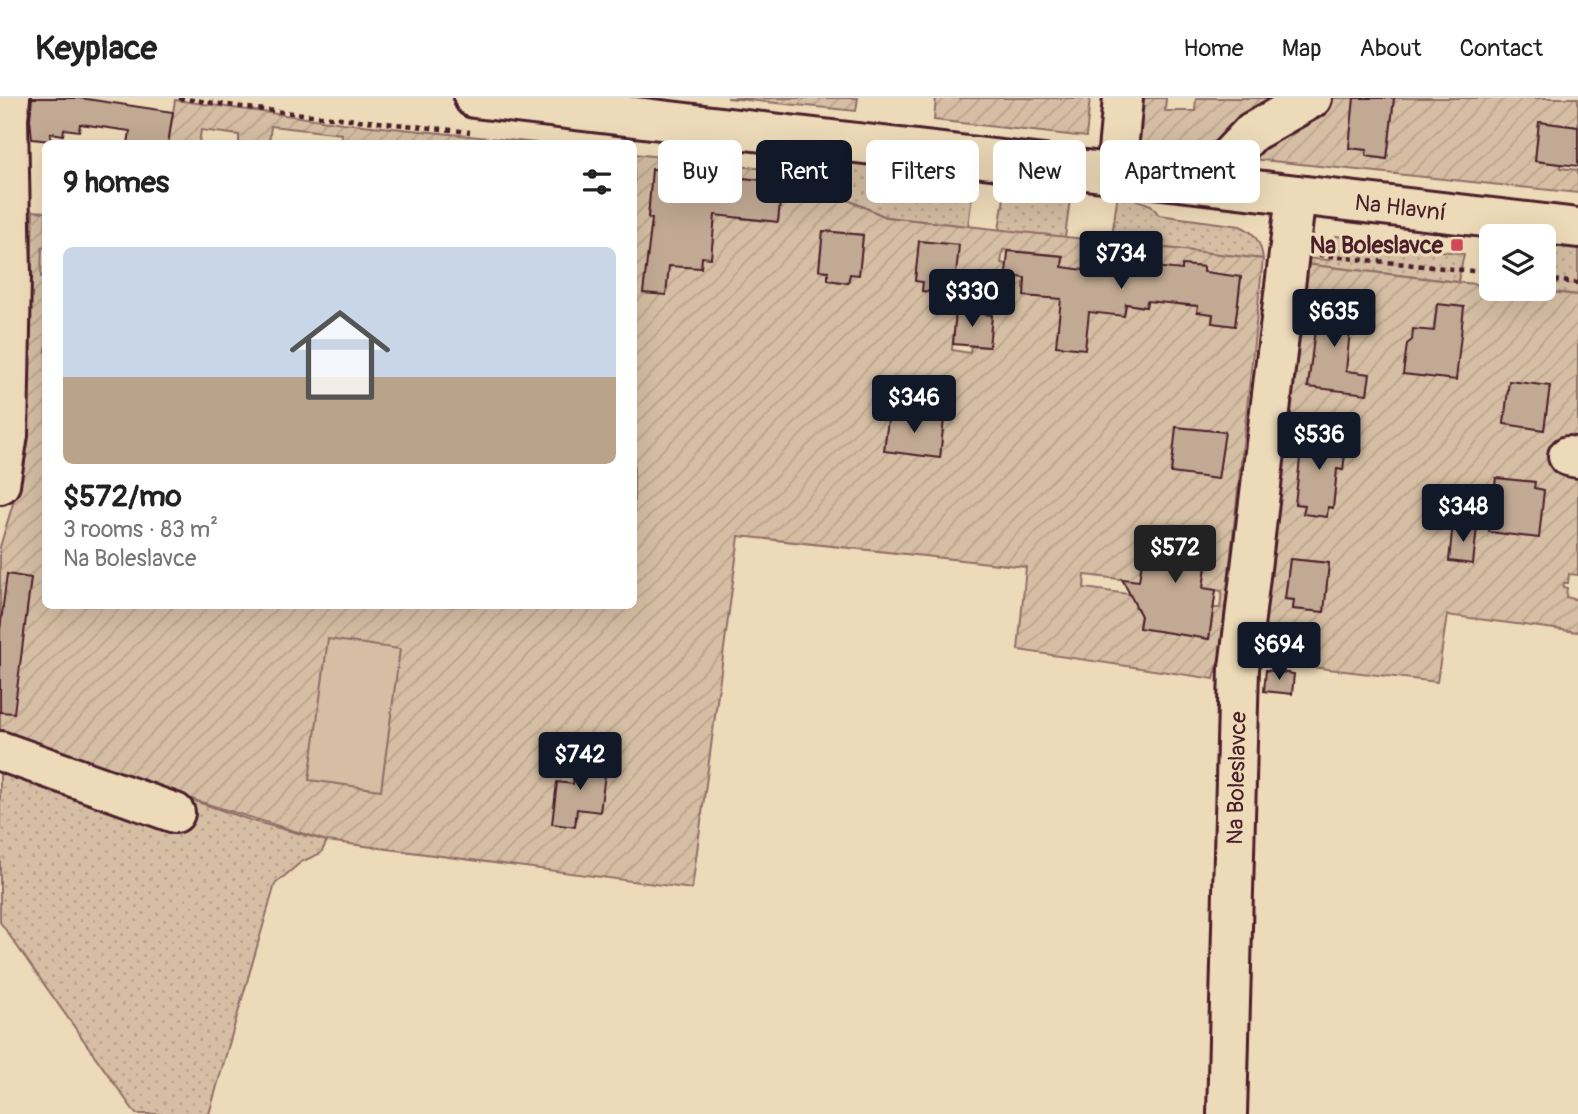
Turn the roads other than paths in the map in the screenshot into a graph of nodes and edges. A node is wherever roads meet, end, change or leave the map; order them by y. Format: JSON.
{"nodes":[{"id":1,"x":10,"y":98,"type":"edge"},
{"id":2,"x":1123,"y":98,"type":"edge"},
{"id":3,"x":1312,"y":98,"type":"edge"},
{"id":4,"x":477,"y":116,"type":"edge"},
{"id":5,"x":1119,"y":140,"type":"edge"},
{"id":6,"x":1244,"y":140,"type":"edge"},
{"id":7,"x":1100,"y":172,"type":"edge"},
{"id":8,"x":1260,"y":190,"type":"edge"},
{"id":9,"x":1296,"y":195,"type":"junction"},
{"id":10,"x":1578,"y":228,"type":"edge"},
{"id":11,"x":0,"y":484,"type":"edge"},
{"id":12,"x":0,"y":751,"type":"edge"},
{"id":13,"x":175,"y":813,"type":"dead end"},
{"id":14,"x":1227,"y":1114,"type":"edge"}],
"edges":[{"from":1,"to":11,"type":"street"},
{"from":2,"to":5,"type":"street"},
{"from":3,"to":6,"type":"street"},
{"from":4,"to":7,"type":"street","name":"Na Hlavní"},
{"from":8,"to":9,"type":"street","name":"Na Hlavní"},
{"from":9,"to":10,"type":"street","name":"Na Hlavní"},
{"from":9,"to":14,"type":"street","name":"Na Boleslavce"},
{"from":12,"to":13,"type":"street"}]}
